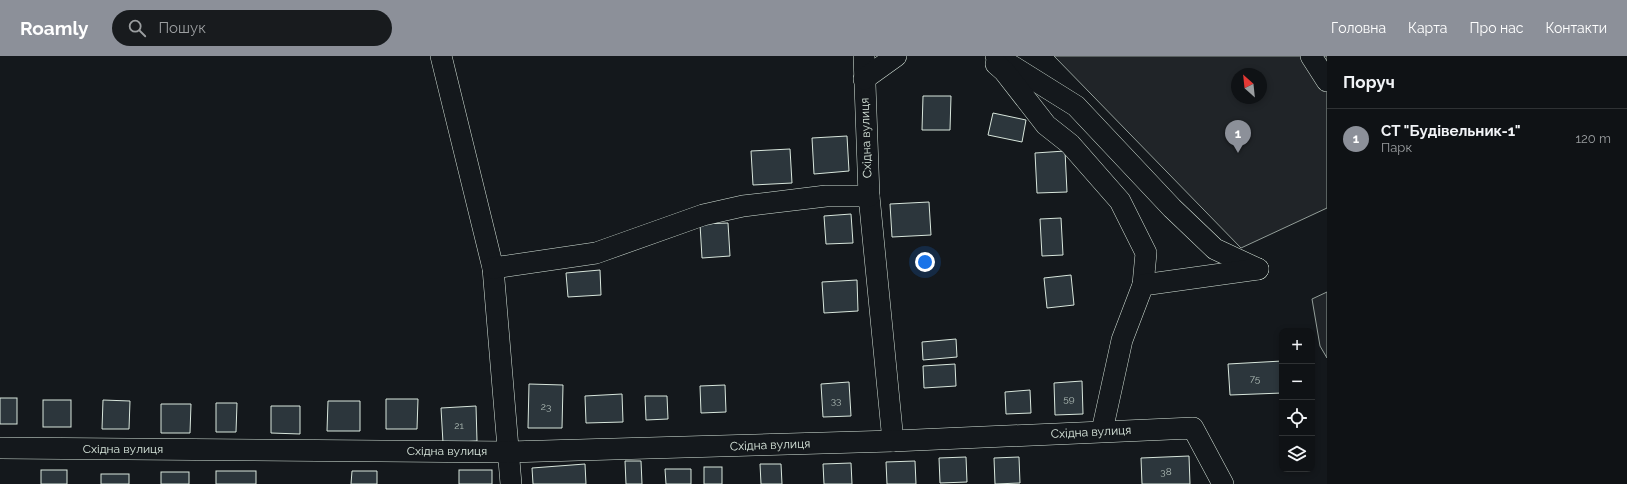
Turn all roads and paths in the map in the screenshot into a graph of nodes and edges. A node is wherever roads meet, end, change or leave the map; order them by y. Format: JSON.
{"nodes":[{"id":1,"x":441,"y":56,"type":"edge"},
{"id":2,"x":864,"y":56,"type":"edge"},
{"id":3,"x":896,"y":56,"type":"edge"},
{"id":4,"x":986,"y":56,"type":"edge"},
{"id":5,"x":996,"y":56,"type":"edge"},
{"id":6,"x":1311,"y":56,"type":"edge"},
{"id":7,"x":864,"y":79,"type":"junction"},
{"id":8,"x":1327,"y":80,"type":"edge"},
{"id":9,"x":869,"y":196,"type":"junction"},
{"id":10,"x":493,"y":268,"type":"junction"},
{"id":11,"x":1143,"y":285,"type":"junction"},
{"id":12,"x":1102,"y":431,"type":"junction"},
{"id":13,"x":893,"y":441,"type":"junction"},
{"id":14,"x":0,"y":448,"type":"edge"},
{"id":15,"x":508,"y":452,"type":"junction"},
{"id":16,"x":511,"y":484,"type":"edge"},
{"id":17,"x":1223,"y":484,"type":"edge"}],
"edges":[{"from":1,"to":10,"type":"street"},
{"from":2,"to":7,"type":"street","name":"Східна вулиця"},
{"from":3,"to":7,"type":"street"},
{"from":4,"to":11,"type":"street"},
{"from":5,"to":11,"type":"street"},
{"from":6,"to":8,"type":"street"},
{"from":7,"to":9,"type":"street","name":"Східна вулиця"},
{"from":9,"to":10,"type":"street","name":"Східна вулиця"},
{"from":9,"to":13,"type":"street","name":"Східна вулиця"},
{"from":10,"to":15,"type":"street"},
{"from":11,"to":12,"type":"street"},
{"from":12,"to":13,"type":"street","name":"Східна вулиця"},
{"from":12,"to":17,"type":"street","name":"Східна вулиця"},
{"from":13,"to":15,"type":"street","name":"Східна вулиця"},
{"from":14,"to":15,"type":"street","name":"Східна вулиця"},
{"from":15,"to":16,"type":"street"}]}
